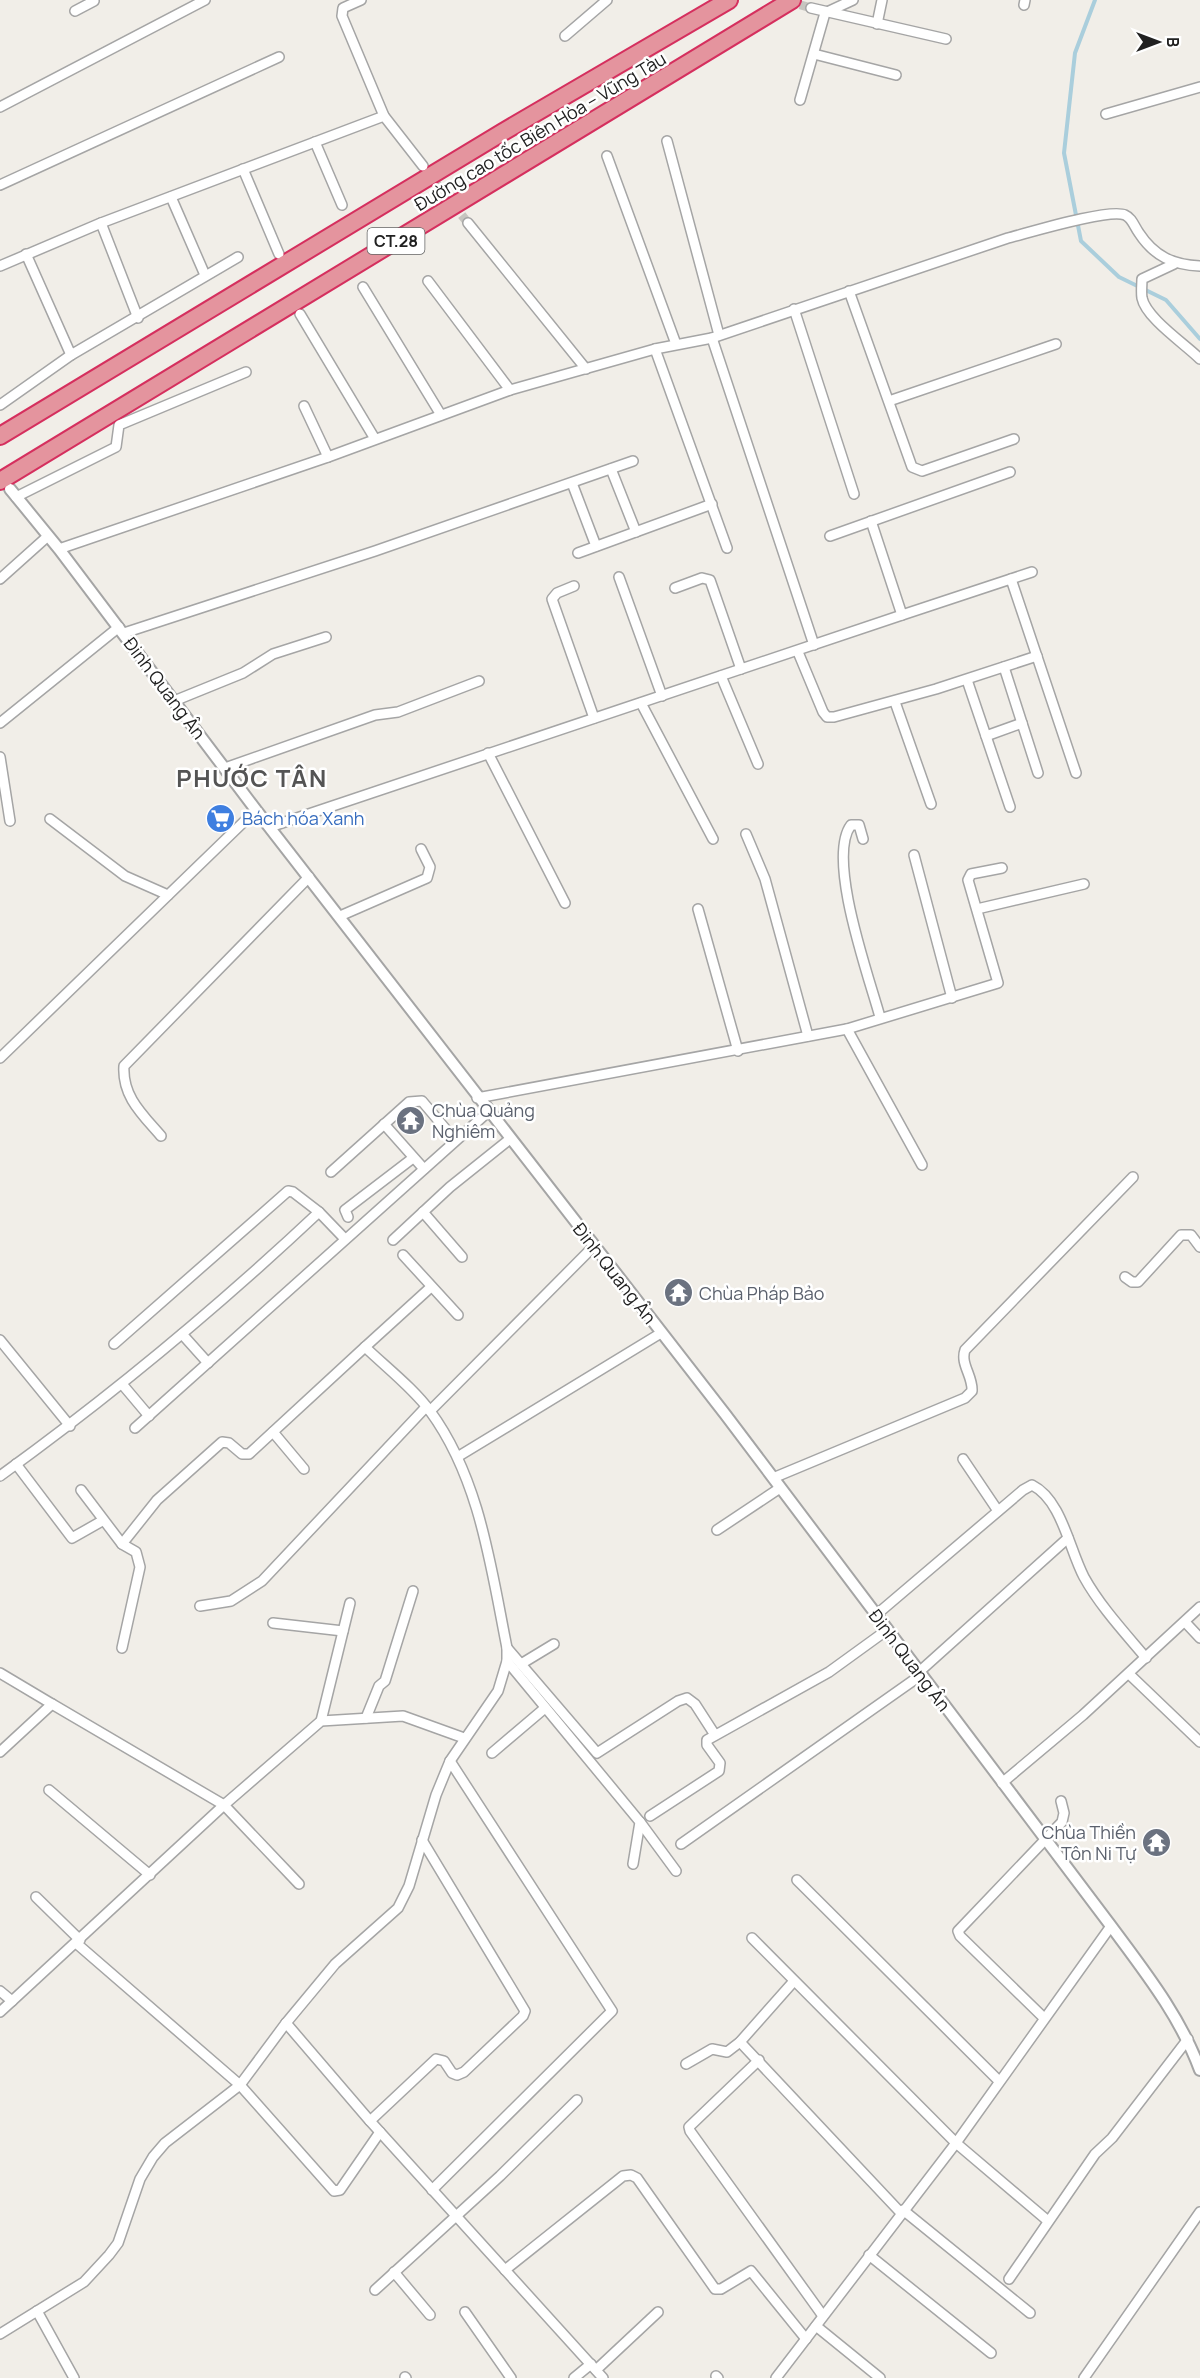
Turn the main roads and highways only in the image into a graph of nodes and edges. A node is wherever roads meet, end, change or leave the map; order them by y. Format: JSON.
{"nodes":[{"id":1,"x":729,"y":0,"type":"edge"},
{"id":2,"x":792,"y":0,"type":"edge"},
{"id":3,"x":0,"y":436,"type":"edge"},
{"id":4,"x":9,"y":489,"type":"edge"}],
"edges":[{"from":1,"to":3,"type":"highway","name":"Đường cao tốc Biên Hòa – Vũng Tàu","number":"CT.28"},
{"from":2,"to":4,"type":"highway","name":"Đường cao tốc Biên Hòa – Vũng Tàu","number":"CT.28"}]}
